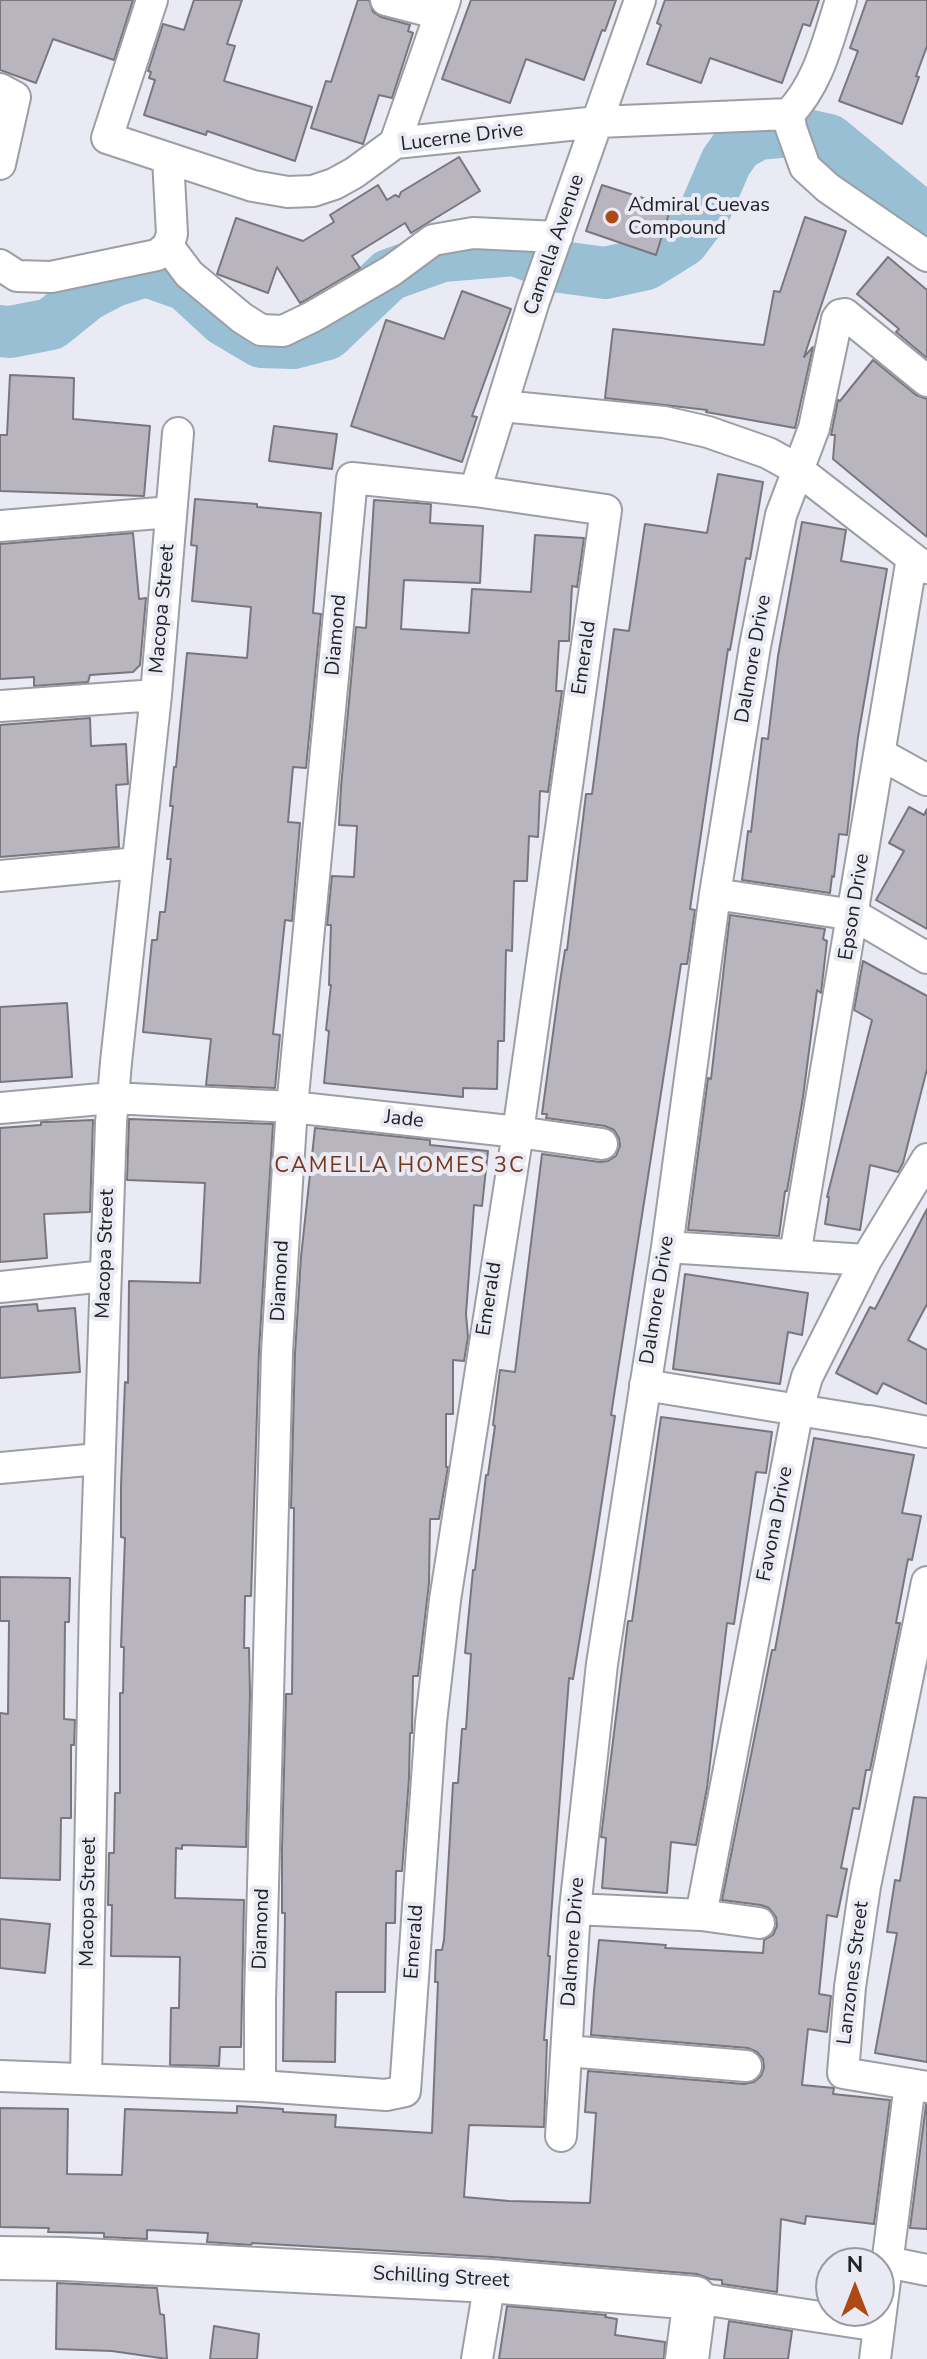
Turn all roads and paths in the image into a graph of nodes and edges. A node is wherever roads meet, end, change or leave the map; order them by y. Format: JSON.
{"nodes":[{"id":1,"x":152,"y":0,"type":"edge"},
{"id":2,"x":386,"y":0,"type":"edge"},
{"id":3,"x":640,"y":0,"type":"edge"},
{"id":4,"x":841,"y":0,"type":"edge"},
{"id":5,"x":442,"y":7,"type":"edge"},
{"id":6,"x":8,"y":93,"type":"edge"},
{"id":7,"x":790,"y":121,"type":"junction"},
{"id":8,"x":598,"y":122,"type":"junction"},
{"id":9,"x":395,"y":143,"type":"junction"},
{"id":10,"x":168,"y":158,"type":"junction"},
{"id":11,"x":0,"y":164,"type":"edge"},
{"id":12,"x":555,"y":243,"type":"junction"},
{"id":13,"x":168,"y":246,"type":"junction"},
{"id":14,"x":927,"y":256,"type":"edge"},
{"id":15,"x":0,"y":265,"type":"edge"},
{"id":16,"x":927,"y":381,"type":"edge"},
{"id":17,"x":502,"y":406,"type":"junction"},
{"id":18,"x":178,"y":433,"type":"dead end"},
{"id":19,"x":797,"y":469,"type":"junction"},
{"id":20,"x":475,"y":491,"type":"junction"},
{"id":21,"x":171,"y":512,"type":"junction"},
{"id":22,"x":0,"y":526,"type":"edge"},
{"id":23,"x":920,"y":564,"type":"edge"},
{"id":24,"x":156,"y":695,"type":"junction"},
{"id":25,"x":0,"y":706,"type":"edge"},
{"id":26,"x":880,"y":754,"type":"junction"},
{"id":27,"x":927,"y":780,"type":"edge"},
{"id":28,"x":137,"y":863,"type":"junction"},
{"id":29,"x":0,"y":876,"type":"edge"},
{"id":30,"x":715,"y":894,"type":"junction"},
{"id":31,"x":854,"y":915,"type":"junction"},
{"id":32,"x":927,"y":958,"type":"edge"},
{"id":33,"x":112,"y":1098,"type":"junction"},
{"id":34,"x":292,"y":1107,"type":"junction"},
{"id":35,"x":0,"y":1108,"type":"edge"},
{"id":36,"x":518,"y":1132,"type":"junction"},
{"id":37,"x":602,"y":1144,"type":"dead end"},
{"id":38,"x":927,"y":1159,"type":"edge"},
{"id":39,"x":667,"y":1247,"type":"junction"},
{"id":40,"x":795,"y":1255,"type":"junction"},
{"id":41,"x":866,"y":1260,"type":"junction"},
{"id":42,"x":105,"y":1276,"type":"junction"},
{"id":43,"x":0,"y":1287,"type":"edge"},
{"id":44,"x":645,"y":1385,"type":"junction"},
{"id":45,"x":798,"y":1409,"type":"junction"},
{"id":46,"x":927,"y":1432,"type":"edge"},
{"id":47,"x":98,"y":1459,"type":"junction"},
{"id":48,"x":0,"y":1468,"type":"edge"},
{"id":49,"x":927,"y":1582,"type":"edge"},
{"id":50,"x":575,"y":1909,"type":"junction"},
{"id":51,"x":701,"y":1915,"type":"junction"},
{"id":52,"x":759,"y":1923,"type":"dead end"},
{"id":53,"x":567,"y":2051,"type":"junction"},
{"id":54,"x":746,"y":2066,"type":"dead end"},
{"id":55,"x":0,"y":2076,"type":"edge"},
{"id":56,"x":86,"y":2078,"type":"junction"},
{"id":57,"x":919,"y":2085,"type":"edge"},
{"id":58,"x":260,"y":2086,"type":"junction"},
{"id":59,"x":561,"y":2136,"type":"dead end"},
{"id":60,"x":890,"y":2247,"type":"edge"},
{"id":61,"x":0,"y":2258,"type":"edge"},
{"id":62,"x":895,"y":2264,"type":"edge"},
{"id":63,"x":927,"y":2270,"type":"edge"},
{"id":64,"x":490,"y":2281,"type":"junction"},
{"id":65,"x":695,"y":2298,"type":"junction"},
{"id":66,"x":815,"y":2316,"type":"edge"},
{"id":67,"x":879,"y":2327,"type":"edge"},
{"id":68,"x":477,"y":2359,"type":"edge"},
{"id":69,"x":687,"y":2359,"type":"edge"},
{"id":70,"x":875,"y":2359,"type":"edge"}],
"edges":[{"from":1,"to":10,"type":"street","name":"Lucerne Drive"},
{"from":2,"to":5,"type":"street"},
{"from":3,"to":8,"type":"street","name":"Camella Avenue"},
{"from":4,"to":7,"type":"street"},
{"from":5,"to":9,"type":"street"},
{"from":6,"to":11,"type":"street"},
{"from":7,"to":8,"type":"street","name":"Lucerne Drive"},
{"from":7,"to":14,"type":"street"},
{"from":8,"to":9,"type":"street","name":"Lucerne Drive"},
{"from":8,"to":12,"type":"street","name":"Camella Avenue"},
{"from":9,"to":10,"type":"street","name":"Lucerne Drive"},
{"from":10,"to":13,"type":"street"},
{"from":12,"to":13,"type":"street"},
{"from":12,"to":17,"type":"street","name":"Camella Avenue"},
{"from":13,"to":15,"type":"street"},
{"from":16,"to":19,"type":"street","name":"Dalmore Drive"},
{"from":17,"to":19,"type":"street"},
{"from":17,"to":20,"type":"street","name":"Camella Avenue"},
{"from":18,"to":21,"type":"street","name":"Macopa Street"},
{"from":19,"to":23,"type":"street"},
{"from":19,"to":30,"type":"street","name":"Dalmore Drive"},
{"from":20,"to":34,"type":"street","name":"Diamond"},
{"from":20,"to":36,"type":"street","name":"Emerald"},
{"from":21,"to":22,"type":"street"},
{"from":21,"to":24,"type":"street","name":"Macopa Street"},
{"from":23,"to":26,"type":"street","name":"Epson Drive"},
{"from":24,"to":25,"type":"street"},
{"from":24,"to":28,"type":"street","name":"Macopa Street"},
{"from":26,"to":27,"type":"street"},
{"from":26,"to":31,"type":"street","name":"Epson Drive"},
{"from":28,"to":29,"type":"street"},
{"from":28,"to":33,"type":"street","name":"Macopa Street"},
{"from":30,"to":31,"type":"street"},
{"from":30,"to":39,"type":"street","name":"Dalmore Drive"},
{"from":31,"to":32,"type":"street"},
{"from":31,"to":40,"type":"street","name":"Epson Drive"},
{"from":33,"to":34,"type":"street","name":"Jade"},
{"from":33,"to":35,"type":"street","name":"Jade"},
{"from":33,"to":42,"type":"street","name":"Macopa Street"},
{"from":34,"to":36,"type":"street","name":"Jade"},
{"from":34,"to":58,"type":"street","name":"Diamond"},
{"from":36,"to":37,"type":"street","name":"Jade"},
{"from":36,"to":58,"type":"street","name":"Emerald"},
{"from":38,"to":41,"type":"street","name":"Favona Drive"},
{"from":39,"to":40,"type":"street"},
{"from":39,"to":44,"type":"street","name":"Dalmore Drive"},
{"from":40,"to":41,"type":"street"},
{"from":41,"to":45,"type":"street","name":"Favona Drive"},
{"from":42,"to":43,"type":"street"},
{"from":42,"to":47,"type":"street","name":"Macopa Street"},
{"from":44,"to":45,"type":"street"},
{"from":44,"to":50,"type":"street","name":"Dalmore Drive"},
{"from":45,"to":46,"type":"street"},
{"from":45,"to":51,"type":"street","name":"Favona Drive"},
{"from":47,"to":48,"type":"street"},
{"from":47,"to":56,"type":"street","name":"Macopa Street"},
{"from":49,"to":57,"type":"street","name":"Lanzones Street"},
{"from":50,"to":51,"type":"street"},
{"from":50,"to":53,"type":"street","name":"Dalmore Drive"},
{"from":51,"to":52,"type":"street"},
{"from":53,"to":54,"type":"street"},
{"from":53,"to":59,"type":"street","name":"Dalmore Drive"},
{"from":55,"to":56,"type":"street"},
{"from":56,"to":58,"type":"street"},
{"from":57,"to":60,"type":"street","name":"Lanzones Street"},
{"from":61,"to":64,"type":"street","name":"Schilling Street"},
{"from":62,"to":63,"type":"street"},
{"from":64,"to":65,"type":"street","name":"Schilling Street"},
{"from":64,"to":68,"type":"street"},
{"from":65,"to":66,"type":"street","name":"Schilling Street"},
{"from":65,"to":69,"type":"street"},
{"from":67,"to":70,"type":"street","name":"Lanzones Street"}]}
